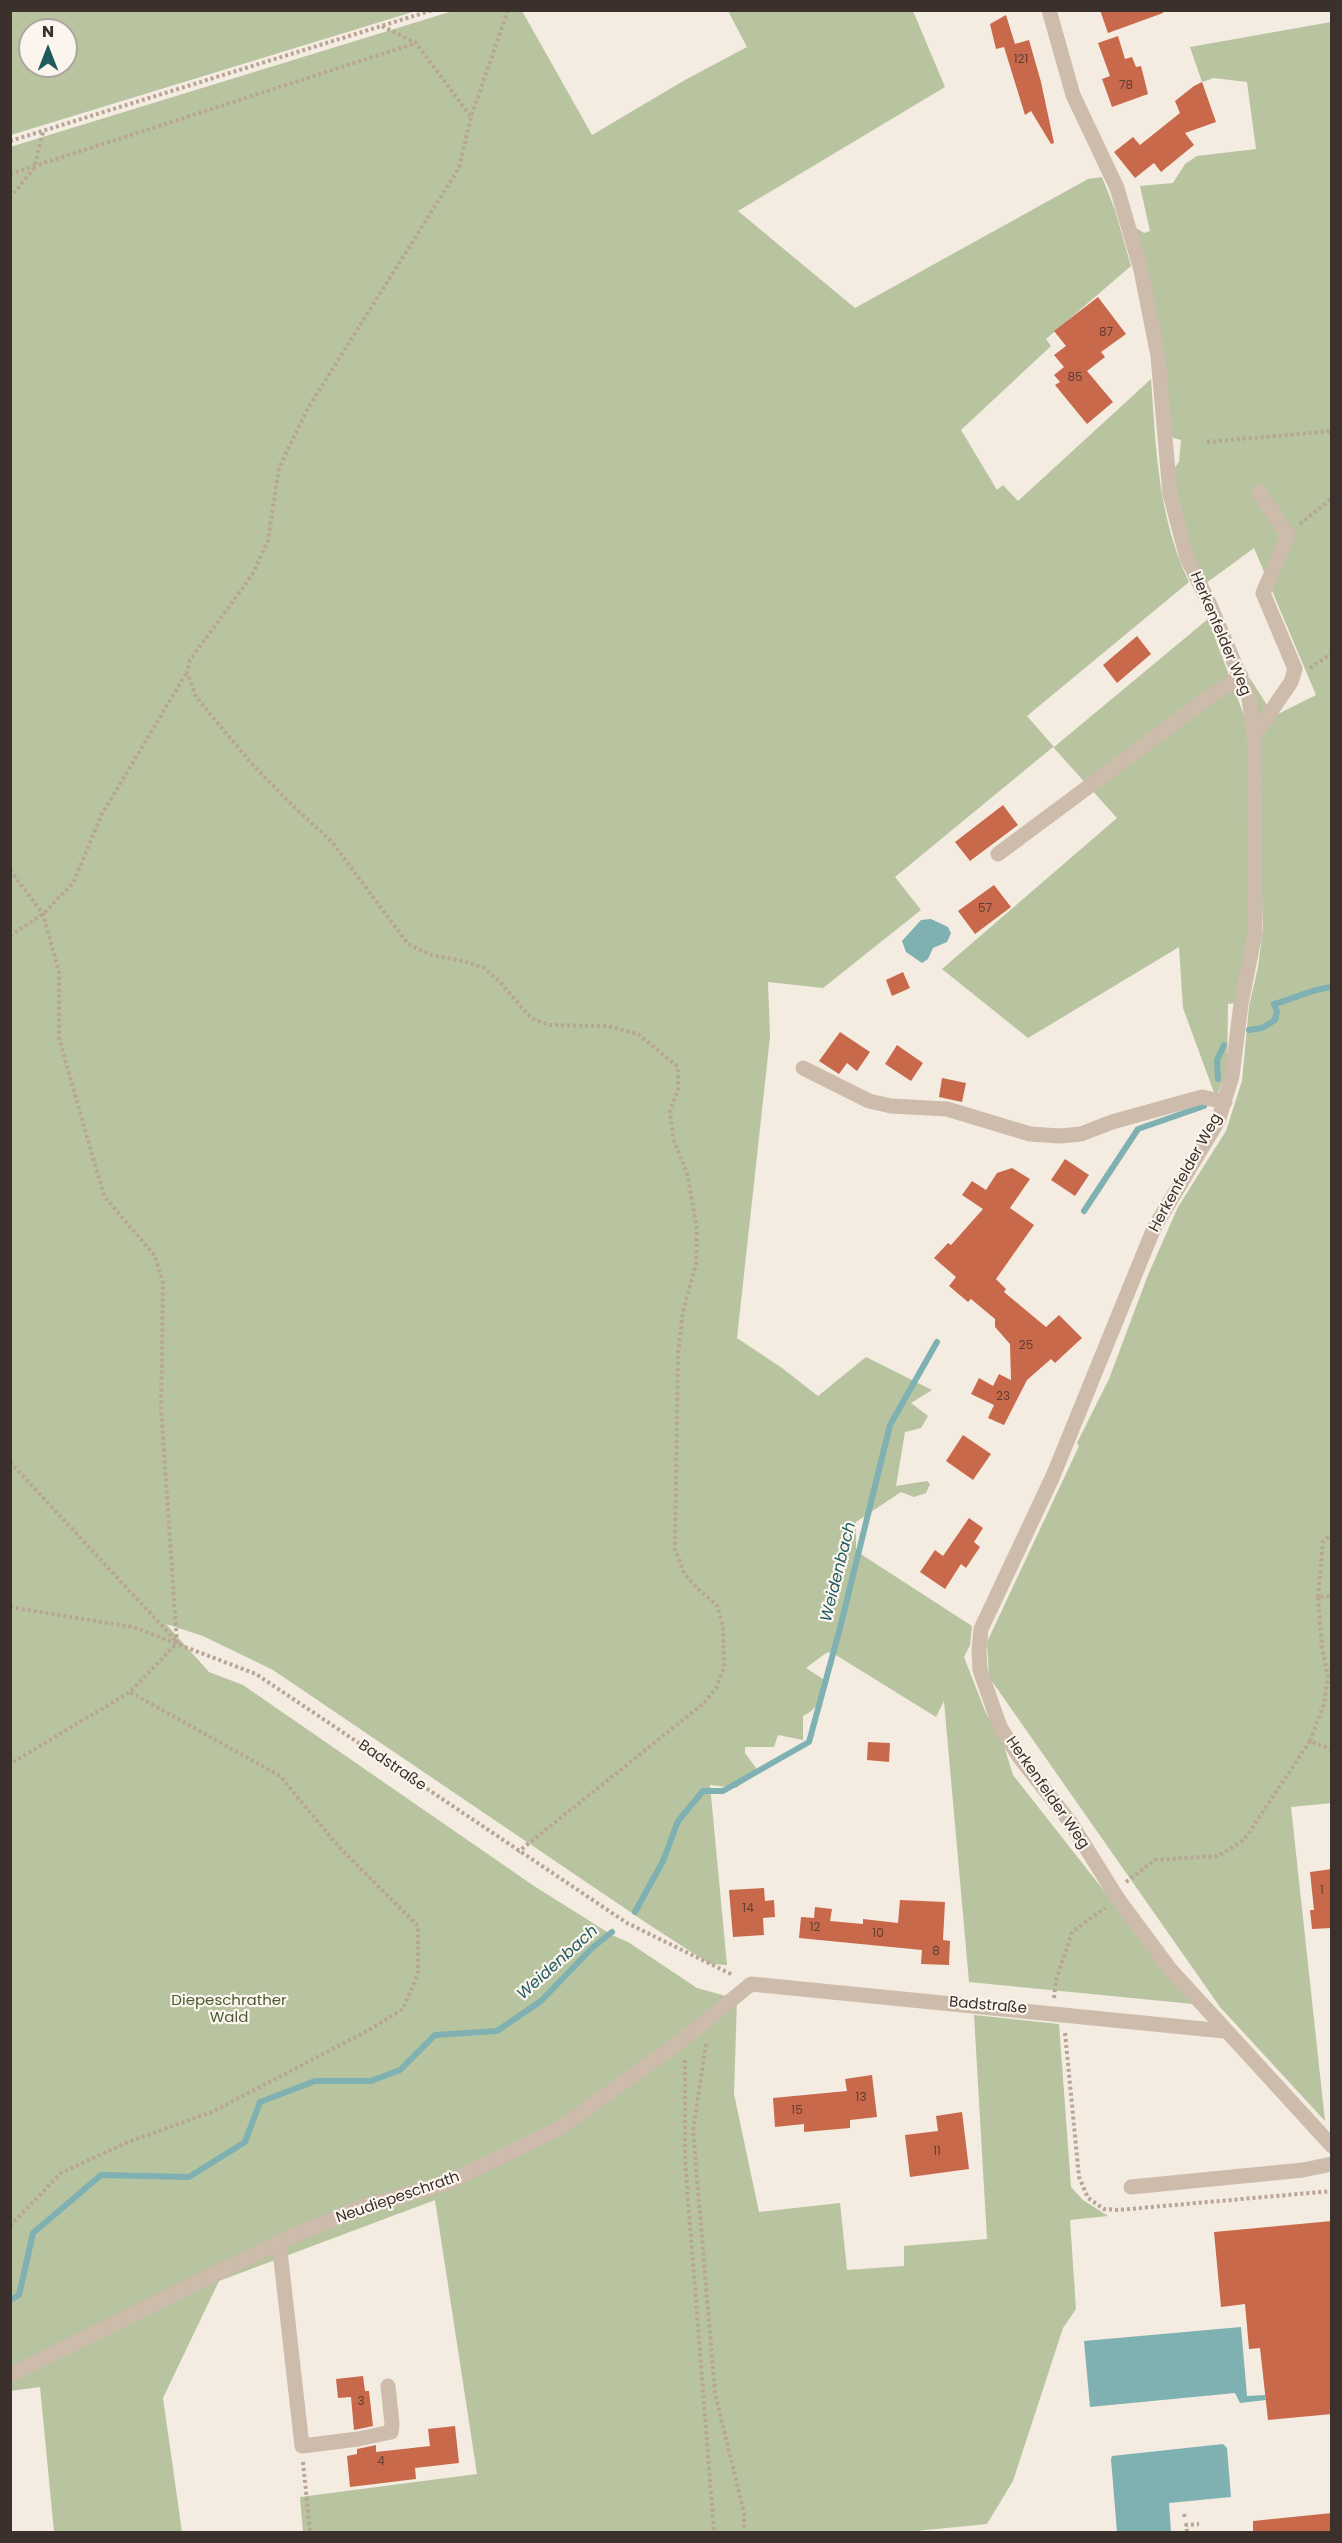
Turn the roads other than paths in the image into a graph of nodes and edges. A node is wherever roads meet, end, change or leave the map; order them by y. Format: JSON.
{"nodes":[{"id":1,"x":1048,"y":10,"type":"edge"},
{"id":2,"x":1259,"y":492,"type":"dead end"},
{"id":3,"x":1241,"y":676,"type":"junction"},
{"id":4,"x":1254,"y":736,"type":"junction"},
{"id":5,"x":998,"y":854,"type":"dead end"},
{"id":6,"x":803,"y":1068,"type":"dead end"},
{"id":7,"x":1224,"y":1102,"type":"junction"},
{"id":8,"x":1224,"y":2031,"type":"junction"},
{"id":9,"x":685,"y":2038,"type":"joint"},
{"id":10,"x":1332,"y":2146,"type":"edge"},
{"id":11,"x":1332,"y":2164,"type":"edge"},
{"id":12,"x":1131,"y":2187,"type":"dead end"},
{"id":13,"x":279,"y":2242,"type":"junction"},
{"id":14,"x":10,"y":2374,"type":"edge"},
{"id":15,"x":388,"y":2386,"type":"dead end"}],
"edges":[{"from":1,"to":3,"type":"street","name":"Herkenfelder Weg"},
{"from":2,"to":4,"type":"street"},
{"from":3,"to":4,"type":"street","name":"Herkenfelder Weg"},
{"from":3,"to":5,"type":"street"},
{"from":4,"to":7,"type":"street","name":"Herkenfelder Weg"},
{"from":6,"to":7,"type":"street"},
{"from":7,"to":8,"type":"street","name":"Herkenfelder Weg"},
{"from":8,"to":9,"type":"street","name":"Badstraße"},
{"from":8,"to":10,"type":"street","name":"Herkenfelder Weg"},
{"from":9,"to":13,"type":"street","name":"Neudiepeschrath"},
{"from":11,"to":12,"type":"street"},
{"from":13,"to":14,"type":"street","name":"Neudiepeschrath"},
{"from":13,"to":15,"type":"street"}]}
